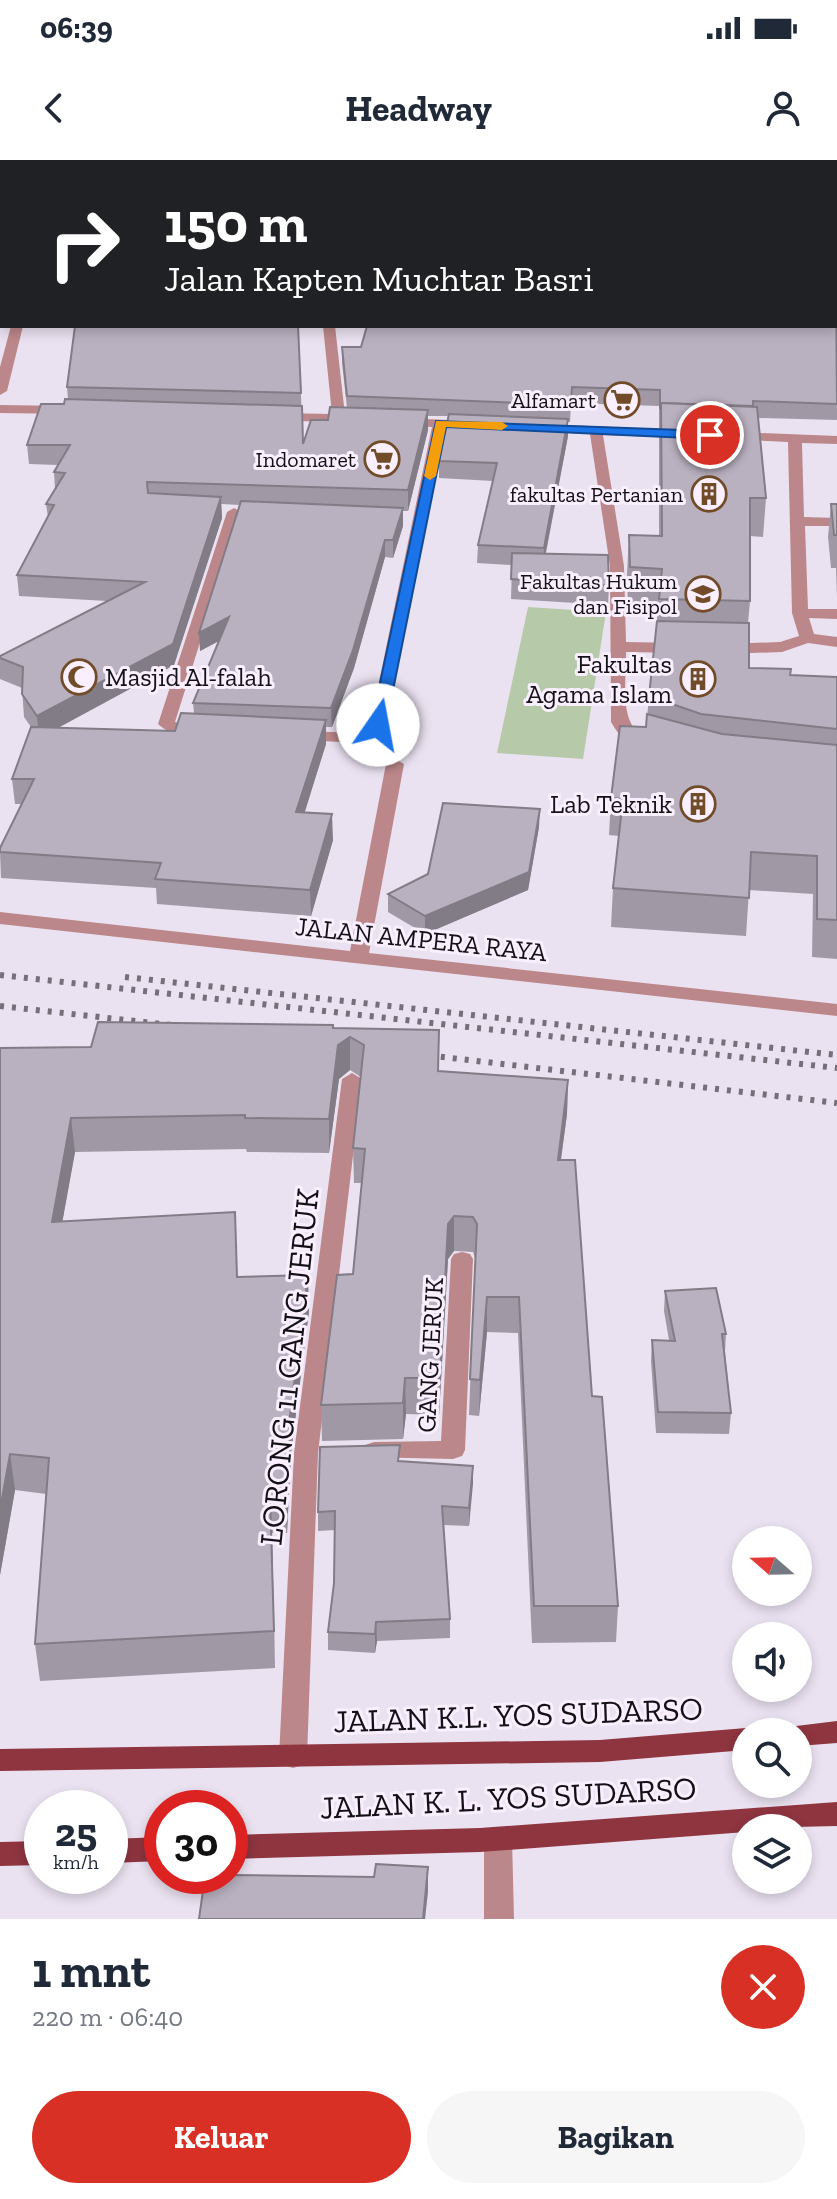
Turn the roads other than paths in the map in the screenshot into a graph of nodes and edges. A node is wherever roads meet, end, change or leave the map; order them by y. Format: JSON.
{"nodes":[{"id":1,"x":16,"y":328,"type":"edge"},
{"id":2,"x":329,"y":328,"type":"edge"},
{"id":3,"x":0,"y":391,"type":"edge"},
{"id":4,"x":0,"y":409,"type":"edge"},
{"id":5,"x":77,"y":411,"type":"edge"},
{"id":6,"x":262,"y":416,"type":"edge"},
{"id":7,"x":339,"y":419,"type":"junction"},
{"id":8,"x":440,"y":423,"type":"junction"},
{"id":9,"x":487,"y":425,"type":"edge"},
{"id":10,"x":518,"y":427,"type":"edge"},
{"id":11,"x":596,"y":430,"type":"junction"},
{"id":12,"x":703,"y":435,"type":"edge"},
{"id":13,"x":718,"y":435,"type":"edge"},
{"id":14,"x":795,"y":439,"type":"junction"},
{"id":15,"x":837,"y":440,"type":"edge"},
{"id":16,"x":234,"y":511,"type":"edge"},
{"id":17,"x":797,"y":521,"type":"junction"},
{"id":18,"x":837,"y":522,"type":"edge"},
{"id":19,"x":800,"y":613,"type":"junction"},
{"id":20,"x":837,"y":614,"type":"edge"},
{"id":21,"x":807,"y":638,"type":"junction"},
{"id":22,"x":837,"y":642,"type":"edge"},
{"id":23,"x":619,"y":647,"type":"junction"},
{"id":24,"x":217,"y":732,"type":"edge"},
{"id":25,"x":277,"y":735,"type":"edge"},
{"id":26,"x":662,"y":749,"type":"edge"},
{"id":27,"x":395,"y":764,"type":"dead end"},
{"id":28,"x":0,"y":918,"type":"edge"},
{"id":29,"x":358,"y":959,"type":"junction"},
{"id":30,"x":837,"y":1010,"type":"edge"},
{"id":31,"x":352,"y":1079,"type":"dead end"},
{"id":32,"x":462,"y":1259,"type":"dead end"},
{"id":33,"x":306,"y":1453,"type":"junction"},
{"id":34,"x":837,"y":1732,"type":"edge"},
{"id":35,"x":812,"y":1734,"type":"edge"},
{"id":36,"x":732,"y":1740,"type":"edge"},
{"id":37,"x":293,"y":1757,"type":"junction"},
{"id":38,"x":0,"y":1760,"type":"edge"},
{"id":39,"x":837,"y":1814,"type":"edge"},
{"id":40,"x":498,"y":1839,"type":"junction"},
{"id":41,"x":248,"y":1846,"type":"edge"},
{"id":42,"x":24,"y":1853,"type":"edge"},
{"id":43,"x":0,"y":1854,"type":"edge"},
{"id":44,"x":499,"y":1919,"type":"edge"}],
"edges":[{"from":1,"to":3,"type":"street"},
{"from":2,"to":7,"type":"street"},
{"from":4,"to":5,"type":"street"},
{"from":6,"to":7,"type":"street"},
{"from":7,"to":8,"type":"street"},
{"from":8,"to":9,"type":"street"},
{"from":8,"to":25,"type":"street"},
{"from":10,"to":11,"type":"street"},
{"from":11,"to":12,"type":"street"},
{"from":11,"to":23,"type":"street"},
{"from":13,"to":14,"type":"street"},
{"from":14,"to":15,"type":"street"},
{"from":14,"to":17,"type":"street"},
{"from":16,"to":24,"type":"street"},
{"from":17,"to":18,"type":"street"},
{"from":17,"to":19,"type":"street"},
{"from":19,"to":20,"type":"street"},
{"from":19,"to":21,"type":"street"},
{"from":21,"to":22,"type":"street"},
{"from":21,"to":23,"type":"street"},
{"from":23,"to":26,"type":"street"},
{"from":27,"to":29,"type":"street"},
{"from":28,"to":29,"type":"street","name":"JALAN AMPERA RAYA"},
{"from":29,"to":30,"type":"street","name":"JALAN AMPERA RAYA"},
{"from":31,"to":33,"type":"street","name":"LORONG 11 GANG JERUK"},
{"from":32,"to":33,"type":"street","name":"GANG JERUK"},
{"from":33,"to":37,"type":"street","name":"LORONG 11 GANG JERUK"},
{"from":34,"to":35,"type":"main road"},
{"from":36,"to":37,"type":"main road","name":"JALAN K.L. YOS SUDARSO"},
{"from":37,"to":38,"type":"main road"},
{"from":39,"to":40,"type":"main road","name":"JALAN K. L. YOS SUDARSO"},
{"from":40,"to":41,"type":"main road","name":"JALAN K. L. YOS SUDARSO"},
{"from":40,"to":44,"type":"street"},
{"from":42,"to":43,"type":"main road"}]}
